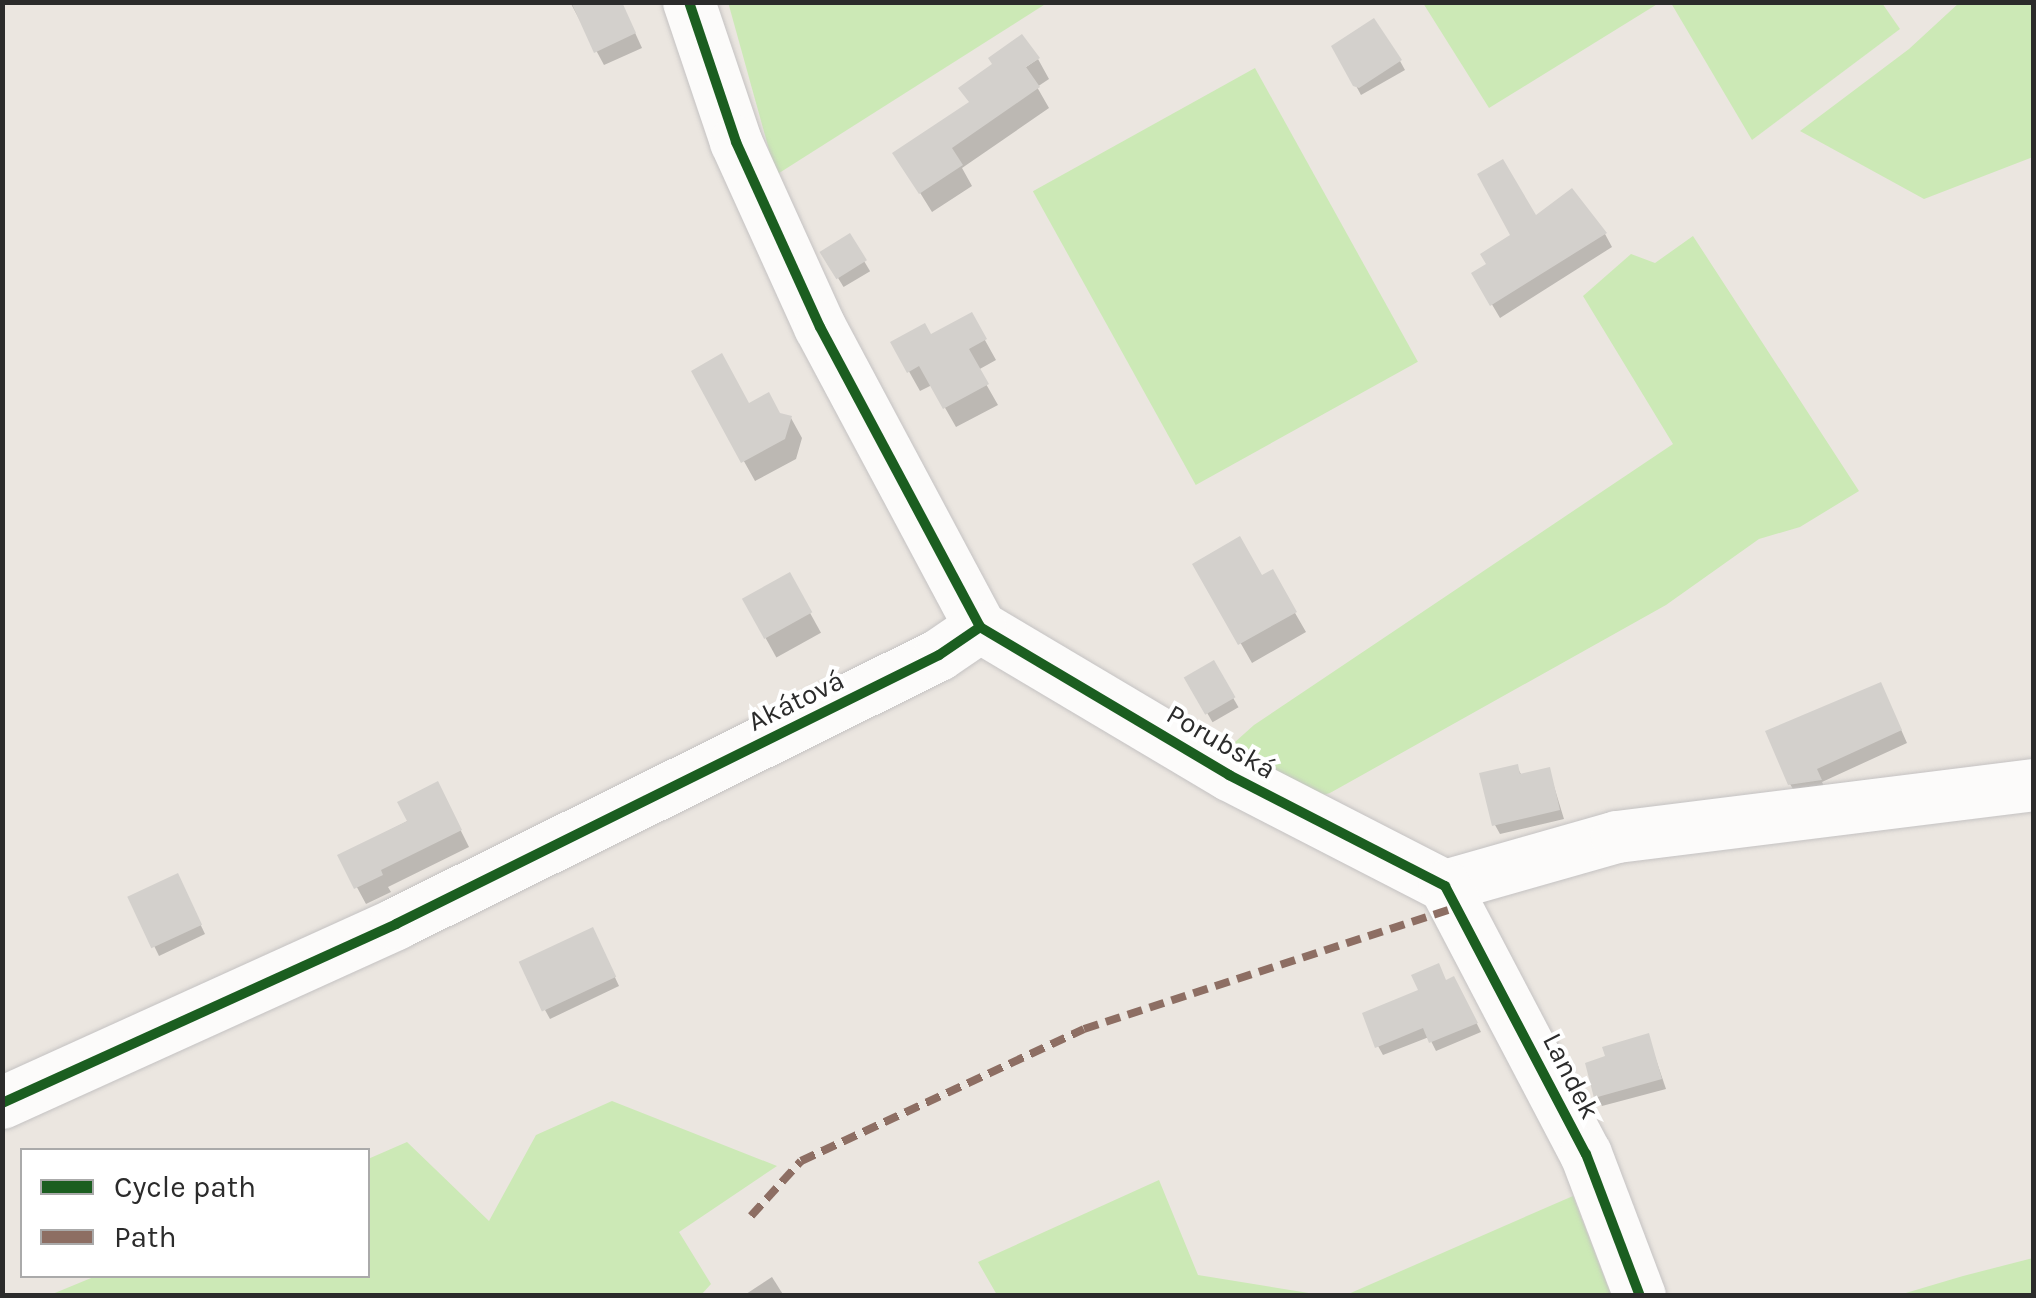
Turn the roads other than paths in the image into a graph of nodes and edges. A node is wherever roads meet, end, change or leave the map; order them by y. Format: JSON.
{"nodes":[{"id":1,"x":689,"y":2,"type":"edge"},
{"id":2,"x":980,"y":627,"type":"junction"},
{"id":3,"x":2034,"y":785,"type":"edge"},
{"id":4,"x":1445,"y":886,"type":"junction"},
{"id":5,"x":2,"y":1102,"type":"edge"},
{"id":6,"x":1640,"y":1296,"type":"edge"}],
"edges":[{"from":1,"to":2,"type":"street"},
{"from":2,"to":4,"type":"street","name":"Porubská"},
{"from":2,"to":5,"type":"street","name":"Akátová"},
{"from":3,"to":4,"type":"street"},
{"from":4,"to":6,"type":"street","name":"Landek"}]}
